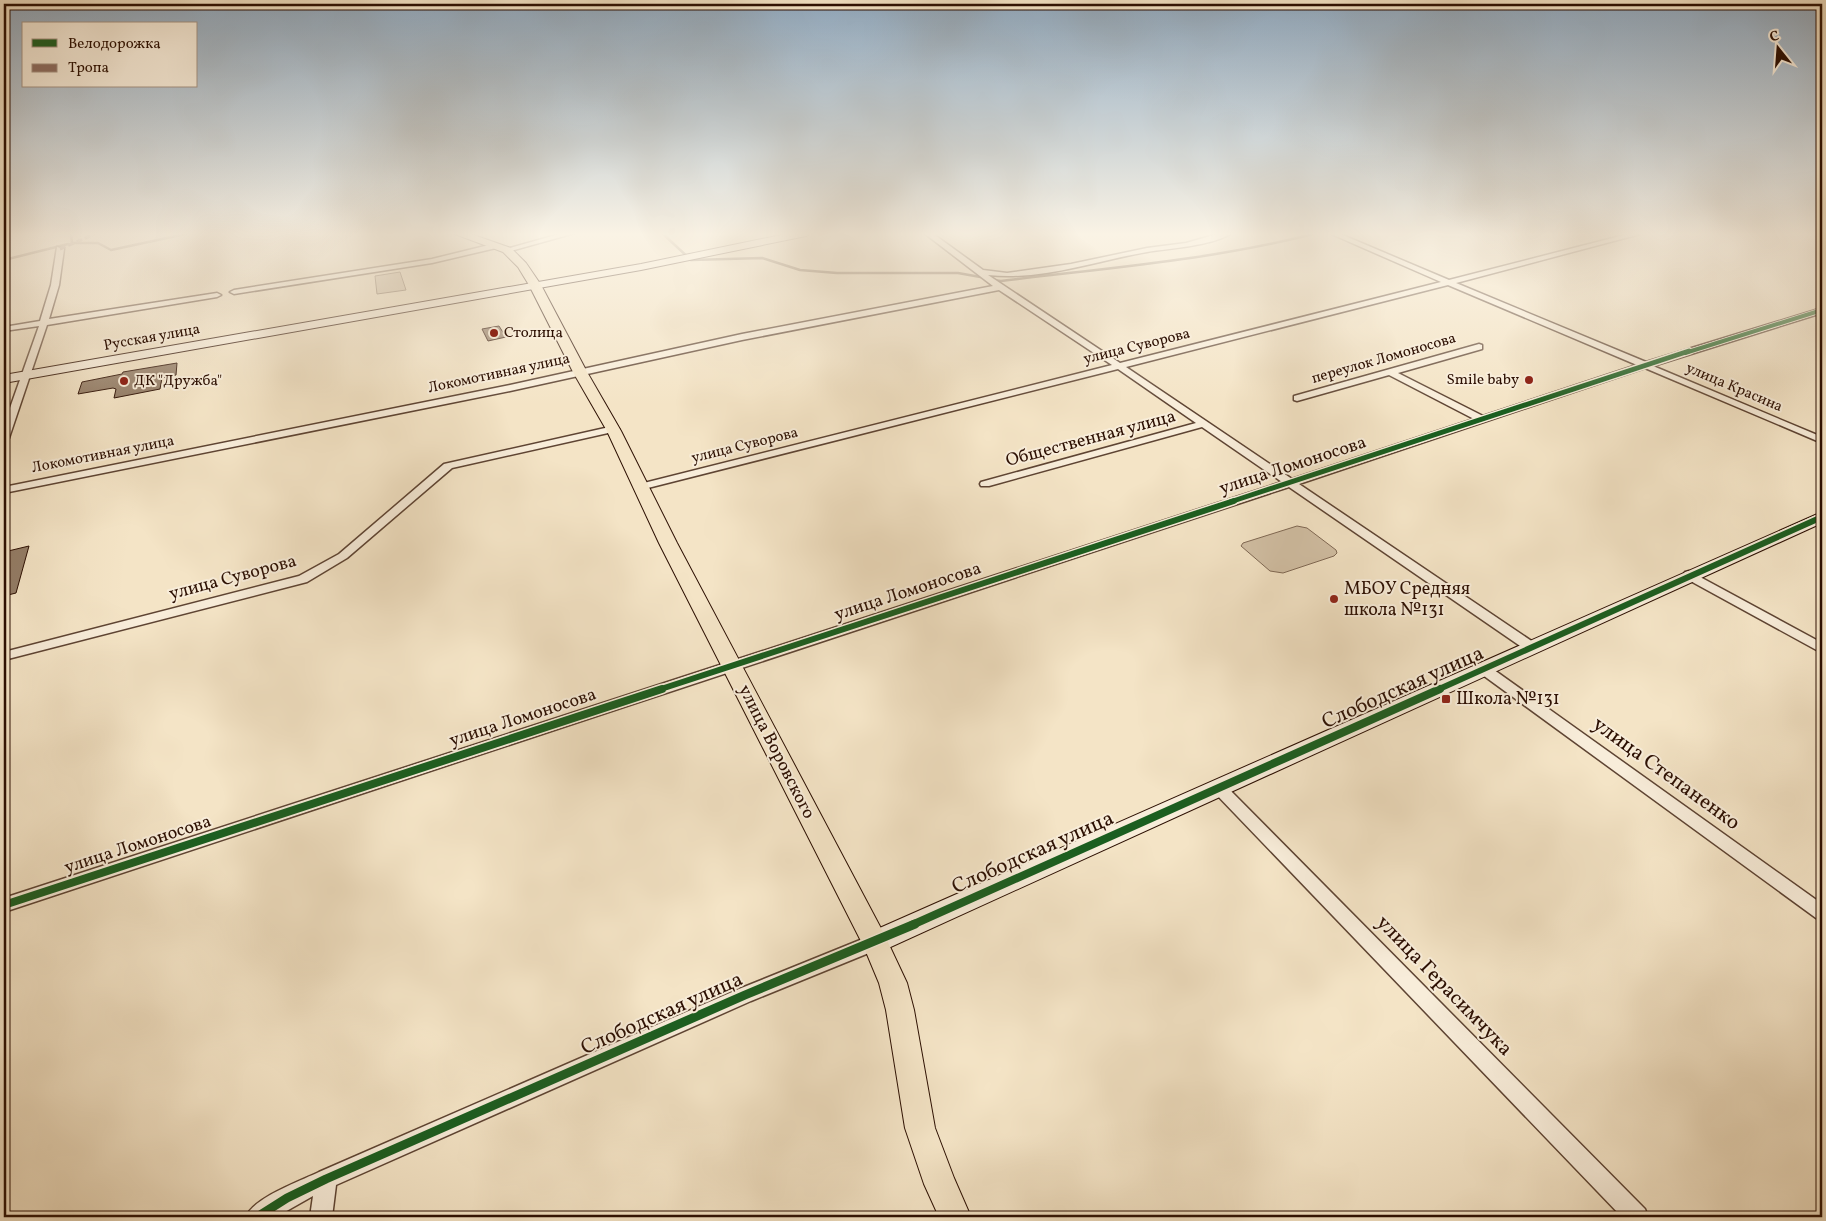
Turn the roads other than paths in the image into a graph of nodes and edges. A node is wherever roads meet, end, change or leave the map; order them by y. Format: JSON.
{"nodes":[{"id":1,"x":54,"y":290,"type":"edge"},
{"id":2,"x":247,"y":290,"type":"edge"},
{"id":3,"x":507,"y":290,"type":"edge"},
{"id":4,"x":538,"y":290,"type":"edge"},
{"id":5,"x":991,"y":290,"type":"edge"},
{"id":6,"x":1004,"y":290,"type":"edge"},
{"id":7,"x":1420,"y":290,"type":"edge"},
{"id":8,"x":1465,"y":290,"type":"edge"},
{"id":9,"x":234,"y":292,"type":"dead end"},
{"id":10,"x":217,"y":295,"type":"dead end"},
{"id":11,"x":1822,"y":310,"type":"edge"},
{"id":12,"x":44,"y":322,"type":"junction"},
{"id":13,"x":4,"y":329,"type":"edge"},
{"id":14,"x":1479,"y":346,"type":"dead end"},
{"id":15,"x":1646,"y":365,"type":"junction"},
{"id":16,"x":1120,"y":366,"type":"junction"},
{"id":17,"x":580,"y":372,"type":"junction"},
{"id":18,"x":1390,"y":372,"type":"junction"},
{"id":19,"x":27,"y":375,"type":"junction"},
{"id":20,"x":4,"y":379,"type":"edge"},
{"id":21,"x":1297,"y":398,"type":"dead end"},
{"id":22,"x":1481,"y":419,"type":"junction"},
{"id":23,"x":1204,"y":424,"type":"junction"},
{"id":24,"x":614,"y":429,"type":"junction"},
{"id":25,"x":4,"y":438,"type":"edge"},
{"id":26,"x":1822,"y":440,"type":"edge"},
{"id":27,"x":1290,"y":483,"type":"junction"},
{"id":28,"x":985,"y":484,"type":"dead end"},
{"id":29,"x":640,"y":487,"type":"junction"},
{"id":30,"x":4,"y":490,"type":"edge"},
{"id":31,"x":1822,"y":517,"type":"edge"},
{"id":32,"x":1689,"y":576,"type":"junction"},
{"id":33,"x":1530,"y":648,"type":"junction"},
{"id":34,"x":1822,"y":649,"type":"edge"},
{"id":35,"x":4,"y":656,"type":"edge"},
{"id":36,"x":731,"y":666,"type":"junction"},
{"id":37,"x":1484,"y":670,"type":"junction"},
{"id":38,"x":1218,"y":787,"type":"junction"},
{"id":39,"x":4,"y":905,"type":"edge"},
{"id":40,"x":1822,"y":913,"type":"edge"},
{"id":41,"x":875,"y":942,"type":"junction"},
{"id":42,"x":326,"y":1179,"type":"junction"},
{"id":43,"x":257,"y":1217,"type":"edge"},
{"id":44,"x":320,"y":1217,"type":"edge"},
{"id":45,"x":955,"y":1217,"type":"edge"},
{"id":46,"x":1637,"y":1217,"type":"edge"}],
"edges":[{"from":1,"to":12,"type":"street"},
{"from":2,"to":9,"type":"street"},
{"from":3,"to":19,"type":"street","name":"Русская улица"},
{"from":4,"to":17,"type":"main road","name":"улица Воровского"},
{"from":5,"to":17,"type":"street","name":"Локомотивная улица"},
{"from":6,"to":16,"type":"street","name":"Общественная улица"},
{"from":7,"to":16,"type":"street","name":"улица Суворова"},
{"from":8,"to":15,"type":"street","name":"улица Красина"},
{"from":10,"to":12,"type":"street"},
{"from":11,"to":15,"type":"street","name":"улица Ломоносова"},
{"from":12,"to":13,"type":"street"},
{"from":12,"to":19,"type":"street"},
{"from":14,"to":18,"type":"street","name":"переулок Ломоносова"},
{"from":15,"to":22,"type":"street","name":"улица Ломоносова"},
{"from":15,"to":26,"type":"street","name":"улица Красина"},
{"from":16,"to":23,"type":"street","name":"Общественная улица"},
{"from":16,"to":29,"type":"street","name":"улица Суворова"},
{"from":17,"to":24,"type":"main road","name":"улица Воровского"},
{"from":17,"to":30,"type":"street","name":"Локомотивная улица"},
{"from":18,"to":21,"type":"street","name":"переулок Ломоносова"},
{"from":18,"to":22,"type":"street"},
{"from":19,"to":20,"type":"street","name":"Русская улица"},
{"from":19,"to":25,"type":"street"},
{"from":22,"to":27,"type":"street","name":"улица Ломоносова"},
{"from":23,"to":27,"type":"street","name":"Общественная улица"},
{"from":23,"to":28,"type":"street","name":"Общественная улица"},
{"from":24,"to":29,"type":"main road","name":"улица Воровского"},
{"from":24,"to":35,"type":"street","name":"улица Суворова"},
{"from":27,"to":33,"type":"street","name":"Общественная улица"},
{"from":27,"to":36,"type":"street","name":"улица Ломоносова"},
{"from":29,"to":36,"type":"main road","name":"улица Воровского"},
{"from":31,"to":32,"type":"street","name":"Слободская улица"},
{"from":32,"to":33,"type":"street","name":"Слободская улица"},
{"from":32,"to":34,"type":"street"},
{"from":33,"to":37,"type":"street","name":"Слободская улица"},
{"from":36,"to":39,"type":"street","name":"улица Ломоносова"},
{"from":36,"to":41,"type":"main road","name":"улица Воровского"},
{"from":37,"to":38,"type":"street","name":"Слободская улица"},
{"from":37,"to":40,"type":"street","name":"улица Степаненко"},
{"from":38,"to":41,"type":"street","name":"Слободская улица"},
{"from":38,"to":46,"type":"street","name":"улица Герасимчука"},
{"from":41,"to":42,"type":"street","name":"Слободская улица"},
{"from":41,"to":45,"type":"main road","name":"улица Воровского"},
{"from":42,"to":43,"type":"street","name":"Слободская улица"},
{"from":42,"to":44,"type":"street"}]}
